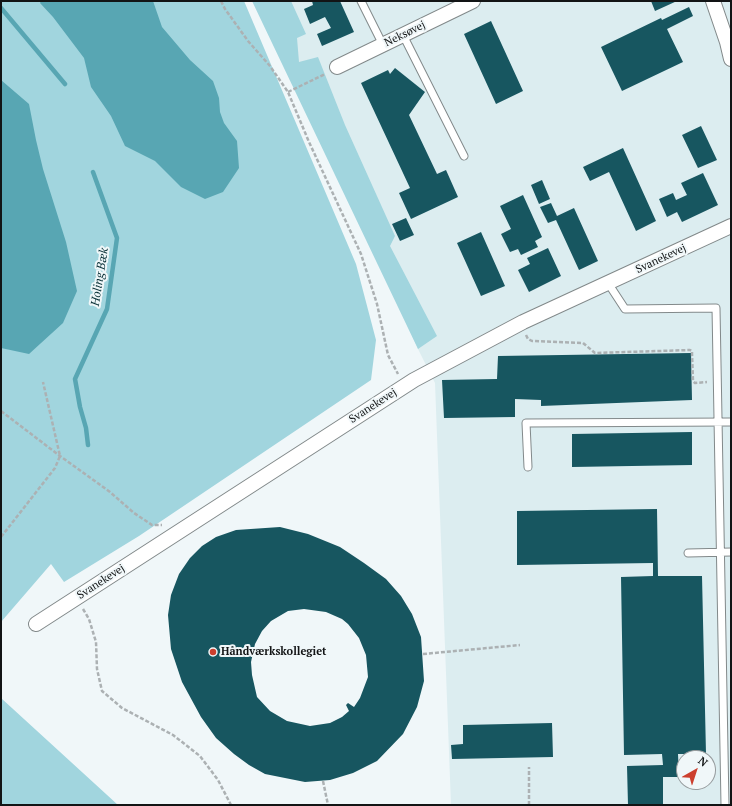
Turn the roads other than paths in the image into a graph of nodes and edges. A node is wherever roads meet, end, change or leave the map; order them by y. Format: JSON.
{"nodes":[{"id":1,"x":361,"y":1,"type":"edge"},
{"id":2,"x":473,"y":1,"type":"edge"},
{"id":3,"x":713,"y":1,"type":"edge"},
{"id":4,"x":403,"y":35,"type":"junction"},
{"id":5,"x":383,"y":45,"type":"junction"},
{"id":6,"x":731,"y":59,"type":"edge"},
{"id":7,"x":337,"y":67,"type":"road end"},
{"id":8,"x":464,"y":156,"type":"dead end"},
{"id":9,"x":731,"y":226,"type":"edge"},
{"id":10,"x":608,"y":283,"type":"junction"},
{"id":11,"x":718,"y":422,"type":"junction"},
{"id":12,"x":731,"y":422,"type":"edge"},
{"id":13,"x":528,"y":467,"type":"dead end"},
{"id":14,"x":721,"y":552,"type":"junction"},
{"id":15,"x":731,"y":552,"type":"edge"},
{"id":16,"x":688,"y":553,"type":"dead end"},
{"id":17,"x":36,"y":624,"type":"dead end"},
{"id":18,"x":728,"y":796,"type":"edge"},
{"id":19,"x":725,"y":805,"type":"edge"}],
"edges":[{"from":1,"to":5,"type":"lane"},
{"from":2,"to":4,"type":"street","name":"Neksøvej"},
{"from":3,"to":6,"type":"street"},
{"from":4,"to":5,"type":"street","name":"Neksøvej"},
{"from":4,"to":8,"type":"lane"},
{"from":5,"to":7,"type":"street","name":"Neksøvej"},
{"from":9,"to":10,"type":"street","name":"Svanekevej"},
{"from":10,"to":11,"type":"lane"},
{"from":10,"to":17,"type":"street","name":"Svanekevej"},
{"from":11,"to":12,"type":"lane"},
{"from":11,"to":13,"type":"lane"},
{"from":11,"to":14,"type":"lane"},
{"from":14,"to":15,"type":"lane"},
{"from":14,"to":16,"type":"lane"},
{"from":14,"to":18,"type":"lane"},
{"from":18,"to":19,"type":"lane"}]}
